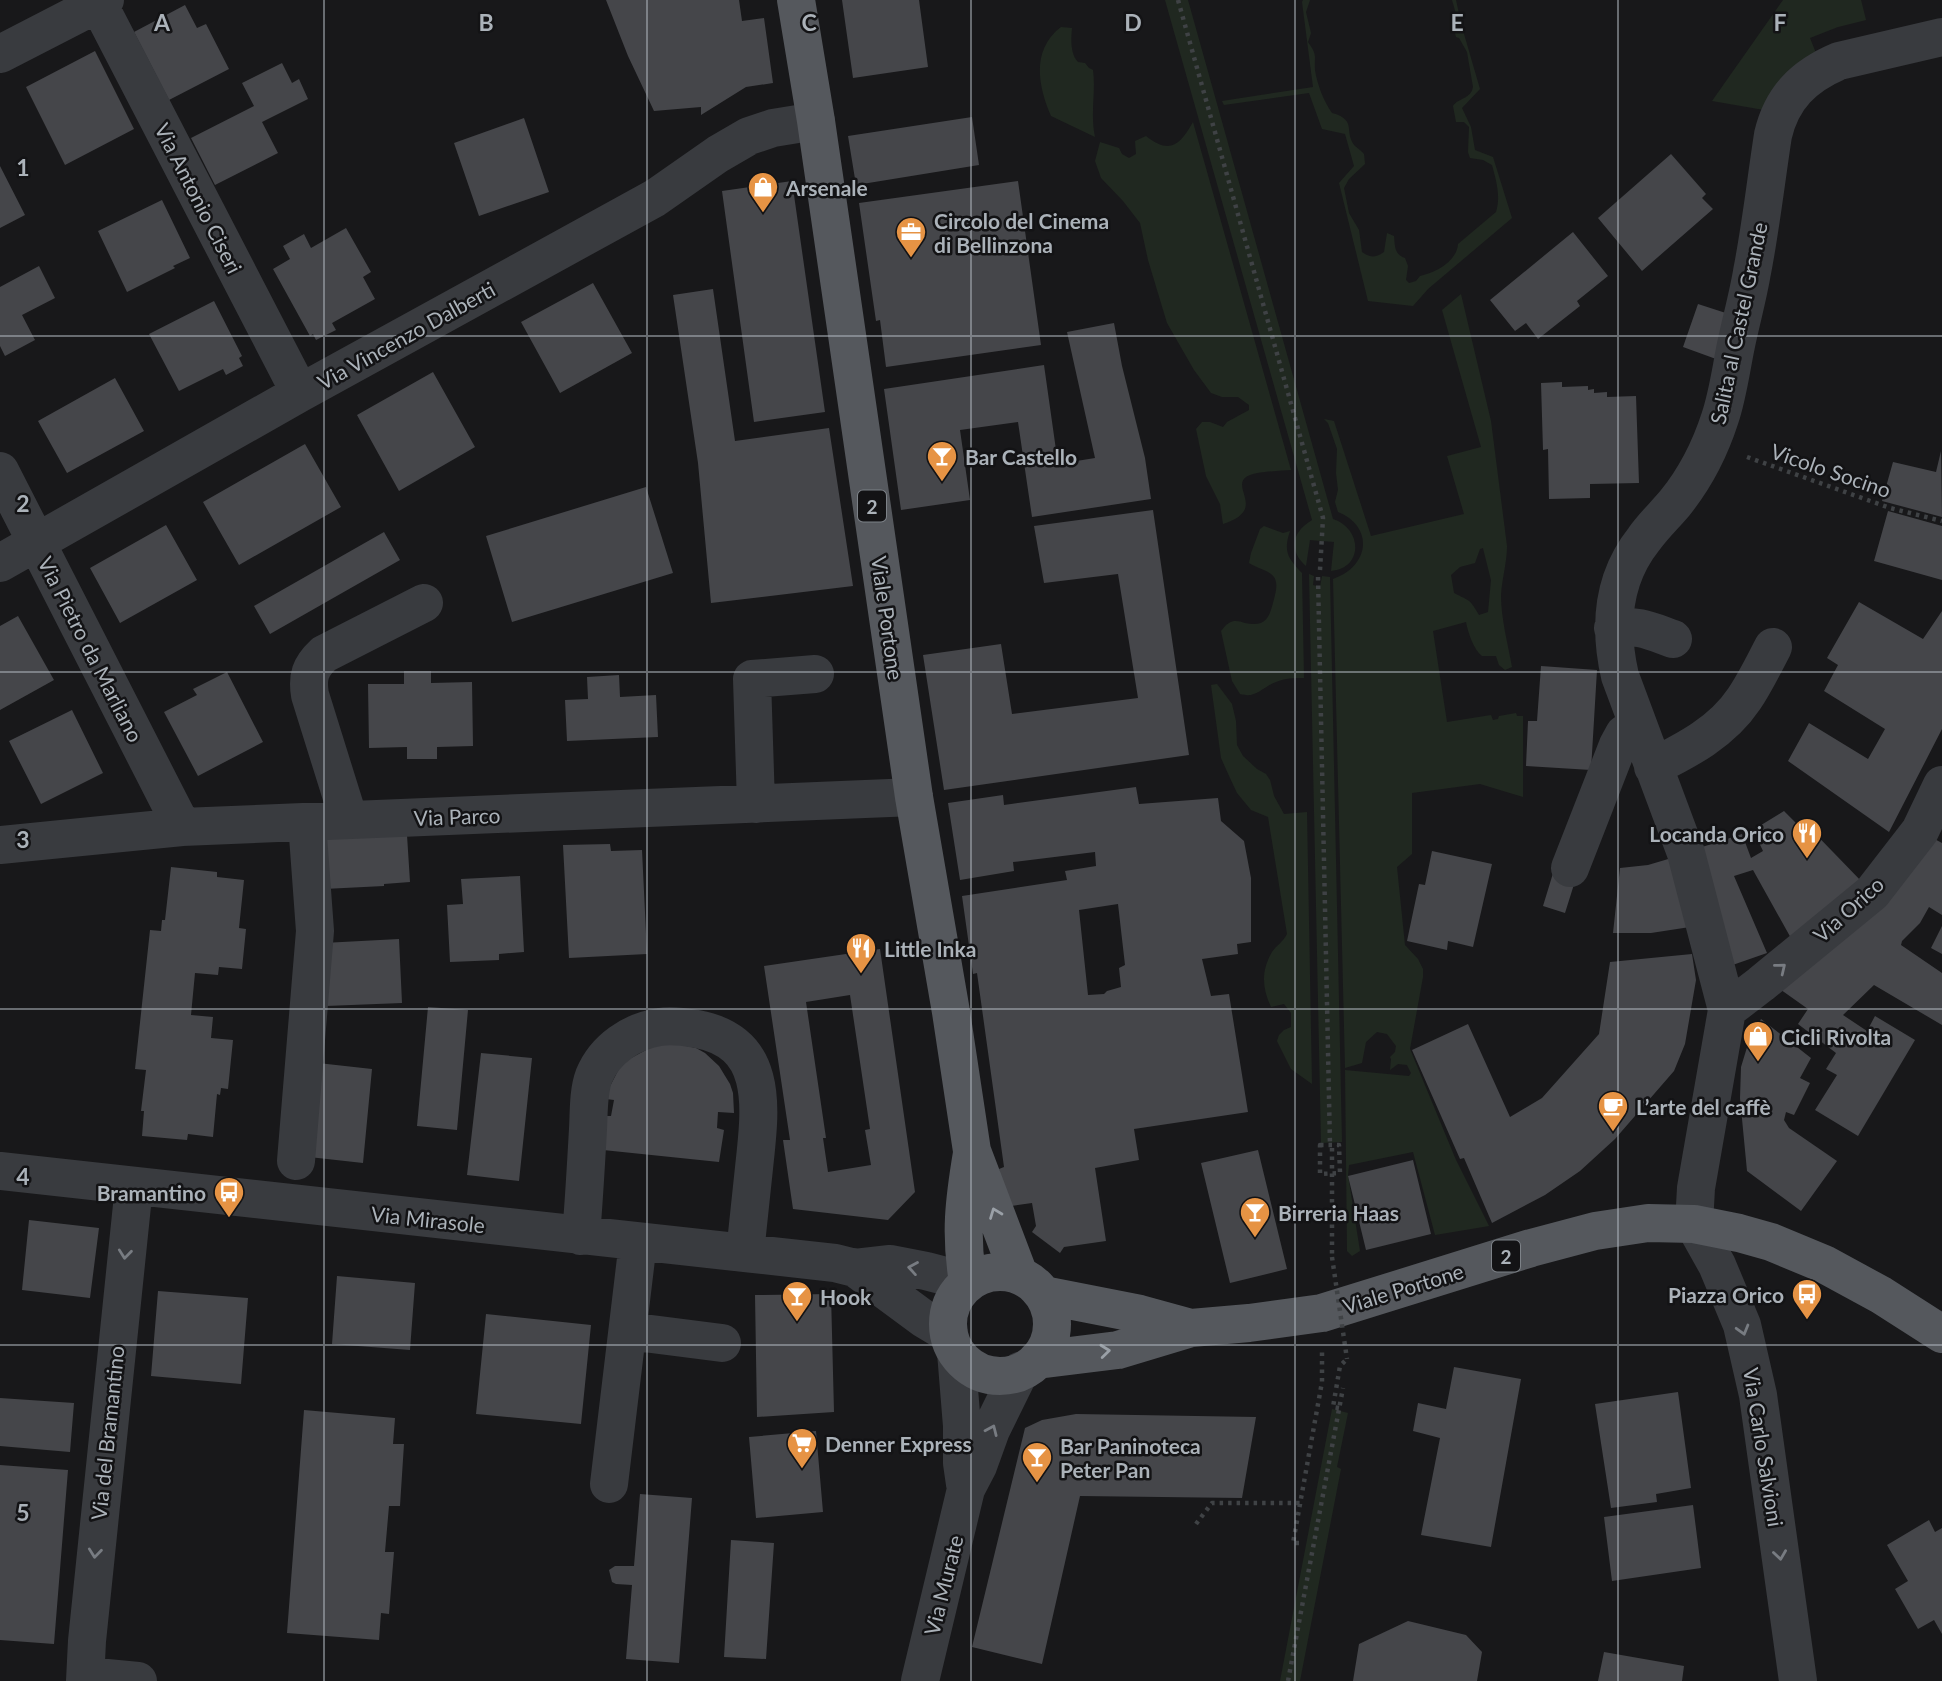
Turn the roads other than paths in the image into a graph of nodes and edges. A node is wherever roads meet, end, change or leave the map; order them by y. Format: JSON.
{"nodes":[{"id":1,"x":796,"y":0,"type":"edge"},
{"id":2,"x":102,"y":2,"type":"edge"},
{"id":3,"x":1942,"y":37,"type":"edge"},
{"id":4,"x":0,"y":54,"type":"edge"},
{"id":5,"x":816,"y":121,"type":"junction"},
{"id":6,"x":300,"y":393,"type":"junction"},
{"id":7,"x":0,"y":471,"type":"edge"},
{"id":8,"x":37,"y":542,"type":"junction"},
{"id":9,"x":0,"y":563,"type":"edge"},
{"id":10,"x":424,"y":603,"type":"dead end"},
{"id":11,"x":1613,"y":628,"type":"junction"},
{"id":12,"x":1673,"y":639,"type":"dead end"},
{"id":13,"x":1773,"y":647,"type":"dead end"},
{"id":14,"x":815,"y":674,"type":"dead end"},
{"id":15,"x":1637,"y":726,"type":"junction"},
{"id":16,"x":1653,"y":767,"type":"junction"},
{"id":17,"x":1942,"y":785,"type":"edge"},
{"id":18,"x":914,"y":797,"type":"junction"},
{"id":19,"x":756,"y":804,"type":"junction"},
{"id":20,"x":349,"y":820,"type":"junction"},
{"id":21,"x":307,"y":822,"type":"junction"},
{"id":22,"x":182,"y":827,"type":"junction"},
{"id":23,"x":0,"y":845,"type":"edge"},
{"id":24,"x":1570,"y":868,"type":"dead end"},
{"id":25,"x":1727,"y":1010,"type":"junction"},
{"id":26,"x":972,"y":1151,"type":"junction"},
{"id":27,"x":296,"y":1161,"type":"dead end"},
{"id":28,"x":0,"y":1171,"type":"edge"},
{"id":29,"x":134,"y":1186,"type":"junction"},
{"id":30,"x":1694,"y":1224,"type":"junction"},
{"id":31,"x":581,"y":1236,"type":"junction"},
{"id":32,"x":638,"y":1242,"type":"junction"},
{"id":33,"x":745,"y":1253,"type":"junction"},
{"id":34,"x":855,"y":1268,"type":"junction"},
{"id":35,"x":968,"y":1282,"type":"junction"},
{"id":36,"x":1031,"y":1285,"type":"junction"},
{"id":37,"x":1191,"y":1328,"type":"junction"},
{"id":38,"x":628,"y":1331,"type":"junction"},
{"id":39,"x":1942,"y":1334,"type":"edge"},
{"id":40,"x":722,"y":1343,"type":"dead end"},
{"id":41,"x":952,"y":1343,"type":"junction"},
{"id":42,"x":1028,"y":1366,"type":"junction"},
{"id":43,"x":609,"y":1484,"type":"dead end"},
{"id":44,"x":966,"y":1489,"type":"junction"},
{"id":45,"x":85,"y":1678,"type":"edge"},
{"id":46,"x":138,"y":1681,"type":"edge"},
{"id":47,"x":920,"y":1681,"type":"edge"},
{"id":48,"x":1798,"y":1681,"type":"edge"}],
"edges":[{"from":1,"to":5,"type":"main road","name":"Viale Portone","number":"2"},
{"from":2,"to":4,"type":"street"},
{"from":2,"to":6,"type":"street","name":"Via Antonio Ciseri"},
{"from":3,"to":11,"type":"street","name":"Salita al Castel Grande"},
{"from":5,"to":6,"type":"street","name":"Via Vincenzo Dalberti"},
{"from":5,"to":18,"type":"main road","name":"Viale Portone","number":"2"},
{"from":6,"to":8,"type":"street","name":"Via Vincenzo Dalberti"},
{"from":7,"to":8,"type":"street","name":"Via Pietro da Marliano"},
{"from":8,"to":9,"type":"street","name":"Via Vincenzo Dalberti"},
{"from":8,"to":22,"type":"street","name":"Via Pietro da Marliano"},
{"from":10,"to":20,"type":"street"},
{"from":11,"to":12,"type":"street"},
{"from":11,"to":15,"type":"street","name":"Salita al Castel Grande"},
{"from":13,"to":16,"type":"street"},
{"from":14,"to":19,"type":"street"},
{"from":15,"to":16,"type":"street","name":"Salita al Castel Grande"},
{"from":15,"to":24,"type":"street"},
{"from":16,"to":25,"type":"street","name":"Salita al Castel Grande"},
{"from":25,"to":17,"type":"street","name":"Via Orico","one_way":true},
{"from":18,"to":19,"type":"street","name":"Via Parco"},
{"from":18,"to":26,"type":"main road","name":"Viale Portone","number":"2"},
{"from":19,"to":20,"type":"street","name":"Via Parco"},
{"from":20,"to":21,"type":"street","name":"Via Parco"},
{"from":21,"to":22,"type":"street","name":"Via Parco"},
{"from":21,"to":27,"type":"street"},
{"from":22,"to":23,"type":"street","name":"Via Parco"},
{"from":25,"to":30,"type":"street"},
{"from":26,"to":35,"type":"main road","name":"Viale Portone","number":"2"},
{"from":36,"to":26,"type":"main road","name":"Viale Portone","number":"2","one_way":true},
{"from":28,"to":29,"type":"street","name":"Via Mirasole"},
{"from":29,"to":31,"type":"street","name":"Via Mirasole"},
{"from":29,"to":45,"type":"street","name":"Via del Bramantino","one_way":true},
{"from":30,"to":37,"type":"main road","name":"Viale Portone","number":"2"},
{"from":30,"to":39,"type":"main road","number":"2"},
{"from":30,"to":48,"type":"street","name":"Via Carlo Salvioni","one_way":true},
{"from":31,"to":32,"type":"street","name":"Via Mirasole"},
{"from":31,"to":33,"type":"street"},
{"from":32,"to":33,"type":"street","name":"Via Mirasole"},
{"from":32,"to":38,"type":"street"},
{"from":33,"to":34,"type":"street","name":"Via Mirasole"},
{"from":35,"to":34,"type":"street","name":"Via Mirasole","one_way":true},
{"from":34,"to":41,"type":"street","name":"Via Mirasole"},
{"from":35,"to":36,"type":"main road"},
{"from":35,"to":41,"type":"main road"},
{"from":36,"to":37,"type":"main road","name":"Viale Portone","number":"2"},
{"from":36,"to":42,"type":"main road"},
{"from":42,"to":37,"type":"main road","name":"Viale Portone","number":"2","one_way":true},
{"from":38,"to":40,"type":"street"},
{"from":38,"to":43,"type":"street"},
{"from":41,"to":42,"type":"main road"},
{"from":41,"to":44,"type":"street","name":"Via Murate"},
{"from":44,"to":42,"type":"street","name":"Via Murate","one_way":true},
{"from":44,"to":47,"type":"street","name":"Via Murate"},
{"from":45,"to":46,"type":"street"}]}
